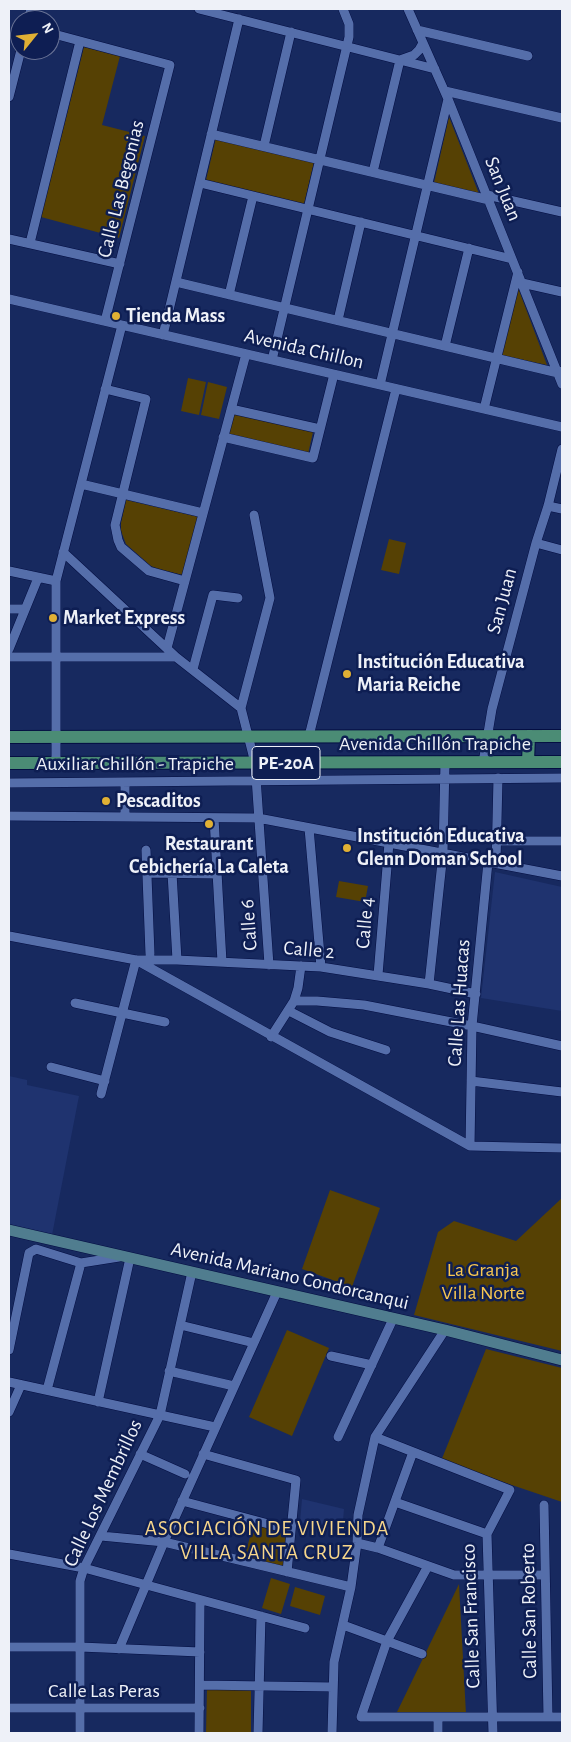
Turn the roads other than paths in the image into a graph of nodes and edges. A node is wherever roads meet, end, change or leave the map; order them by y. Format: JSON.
{"nodes":[{"id":1,"x":199,"y":9,"type":"edge"},
{"id":2,"x":342,"y":9,"type":"edge"},
{"id":3,"x":408,"y":9,"type":"edge"},
{"id":4,"x":239,"y":19,"type":"junction"},
{"id":5,"x":417,"y":30,"type":"junction"},
{"id":6,"x":291,"y":32,"type":"junction"},
{"id":7,"x":60,"y":36,"type":"edge"},
{"id":8,"x":80,"y":41,"type":"junction"},
{"id":9,"x":423,"y":43,"type":"junction"},
{"id":10,"x":347,"y":46,"type":"junction"},
{"id":11,"x":528,"y":56,"type":"dead end"},
{"id":12,"x":18,"y":60,"type":"edge"},
{"id":13,"x":400,"y":60,"type":"junction"},
{"id":14,"x":435,"y":69,"type":"junction"},
{"id":15,"x":446,"y":95,"type":"junction"},
{"id":16,"x":9,"y":97,"type":"edge"},
{"id":17,"x":562,"y":118,"type":"edge"},
{"id":18,"x":212,"y":134,"type":"junction"},
{"id":19,"x":264,"y":146,"type":"junction"},
{"id":20,"x":320,"y":159,"type":"junction"},
{"id":21,"x":373,"y":172,"type":"junction"},
{"id":22,"x":200,"y":183,"type":"junction"},
{"id":23,"x":428,"y":185,"type":"junction"},
{"id":24,"x":252,"y":196,"type":"junction"},
{"id":25,"x":488,"y":197,"type":"junction"},
{"id":26,"x":308,"y":209,"type":"junction"},
{"id":27,"x":562,"y":212,"type":"edge"},
{"id":28,"x":361,"y":222,"type":"junction"},
{"id":29,"x":416,"y":235,"type":"junction"},
{"id":30,"x":9,"y":239,"type":"edge"},
{"id":31,"x":30,"y":243,"type":"junction"},
{"id":32,"x":469,"y":248,"type":"junction"},
{"id":33,"x":512,"y":259,"type":"junction"},
{"id":34,"x":120,"y":264,"type":"junction"},
{"id":35,"x":518,"y":272,"type":"junction"},
{"id":36,"x":176,"y":282,"type":"junction"},
{"id":37,"x":522,"y":283,"type":"junction"},
{"id":38,"x":562,"y":292,"type":"edge"},
{"id":39,"x":229,"y":294,"type":"junction"},
{"id":40,"x":9,"y":299,"type":"edge"},
{"id":41,"x":285,"y":308,"type":"junction"},
{"id":42,"x":338,"y":320,"type":"junction"},
{"id":43,"x":105,"y":321,"type":"junction"},
{"id":44,"x":122,"y":325,"type":"junction"},
{"id":45,"x":392,"y":333,"type":"junction"},
{"id":46,"x":164,"y":334,"type":"junction"},
{"id":47,"x":445,"y":346,"type":"junction"},
{"id":48,"x":246,"y":354,"type":"junction"},
{"id":49,"x":496,"y":358,"type":"junction"},
{"id":50,"x":272,"y":360,"type":"junction"},
{"id":51,"x":560,"y":372,"type":"edge"},
{"id":52,"x":334,"y":374,"type":"junction"},
{"id":53,"x":562,"y":384,"type":"edge"},
{"id":54,"x":380,"y":385,"type":"junction"},
{"id":55,"x":105,"y":389,"type":"junction"},
{"id":56,"x":396,"y":389,"type":"junction"},
{"id":57,"x":231,"y":409,"type":"junction"},
{"id":58,"x":484,"y":409,"type":"junction"},
{"id":59,"x":562,"y":427,"type":"edge"},
{"id":60,"x":320,"y":429,"type":"junction"},
{"id":61,"x":223,"y":437,"type":"junction"},
{"id":62,"x":562,"y":449,"type":"edge"},
{"id":63,"x":81,"y":484,"type":"junction"},
{"id":64,"x":122,"y":494,"type":"junction"},
{"id":65,"x":548,"y":506,"type":"junction"},
{"id":66,"x":562,"y":509,"type":"edge"},
{"id":67,"x":203,"y":513,"type":"junction"},
{"id":68,"x":254,"y":515,"type":"dead end"},
{"id":69,"x":536,"y":543,"type":"junction"},
{"id":70,"x":562,"y":550,"type":"edge"},
{"id":71,"x":63,"y":552,"type":"junction"},
{"id":72,"x":9,"y":571,"type":"edge"},
{"id":73,"x":38,"y":578,"type":"junction"},
{"id":74,"x":56,"y":581,"type":"junction"},
{"id":75,"x":185,"y":581,"type":"junction"},
{"id":76,"x":238,"y":598,"type":"dead end"},
{"id":77,"x":9,"y":609,"type":"edge"},
{"id":78,"x":25,"y":609,"type":"junction"},
{"id":79,"x":167,"y":648,"type":"junction"},
{"id":80,"x":9,"y":649,"type":"edge"},
{"id":81,"x":56,"y":656,"type":"junction"},
{"id":82,"x":9,"y":657,"type":"edge"},
{"id":83,"x":176,"y":657,"type":"junction"},
{"id":84,"x":193,"y":669,"type":"junction"},
{"id":85,"x":241,"y":708,"type":"junction"},
{"id":86,"x":248,"y":736,"type":"junction"},
{"id":87,"x":309,"y":736,"type":"junction"},
{"id":88,"x":487,"y":736,"type":"junction"},
{"id":89,"x":529,"y":736,"type":"junction"},
{"id":90,"x":562,"y":736,"type":"edge"},
{"id":91,"x":9,"y":737,"type":"edge"},
{"id":92,"x":57,"y":737,"type":"junction"},
{"id":93,"x":528,"y":762,"type":"junction"},
{"id":94,"x":562,"y":762,"type":"edge"},
{"id":95,"x":9,"y":763,"type":"edge"},
{"id":96,"x":56,"y":763,"type":"junction"},
{"id":97,"x":256,"y":763,"type":"junction"},
{"id":98,"x":445,"y":763,"type":"junction"},
{"id":99,"x":484,"y":763,"type":"junction"},
{"id":100,"x":444,"y":778,"type":"junction"},
{"id":101,"x":498,"y":778,"type":"junction"},
{"id":102,"x":562,"y":778,"type":"edge"},
{"id":103,"x":257,"y":781,"type":"junction"},
{"id":104,"x":125,"y":782,"type":"junction"},
{"id":105,"x":9,"y":783,"type":"edge"},
{"id":106,"x":9,"y":816,"type":"edge"},
{"id":107,"x":125,"y":817,"type":"junction"},
{"id":108,"x":214,"y":818,"type":"junction"},
{"id":109,"x":258,"y":818,"type":"junction"},
{"id":110,"x":309,"y":828,"type":"junction"},
{"id":111,"x":497,"y":841,"type":"junction"},
{"id":112,"x":562,"y":841,"type":"edge"},
{"id":113,"x":389,"y":843,"type":"junction"},
{"id":114,"x":146,"y":850,"type":"dead end"},
{"id":115,"x":443,"y":853,"type":"junction"},
{"id":116,"x":492,"y":863,"type":"junction"},
{"id":117,"x":147,"y":873,"type":"junction"},
{"id":118,"x":172,"y":873,"type":"junction"},
{"id":119,"x":217,"y":874,"type":"junction"},
{"id":120,"x":562,"y":876,"type":"edge"},
{"id":121,"x":9,"y":936,"type":"edge"},
{"id":122,"x":150,"y":954,"type":"dead end"},
{"id":123,"x":136,"y":960,"type":"junction"},
{"id":124,"x":177,"y":960,"type":"junction"},
{"id":125,"x":222,"y":962,"type":"junction"},
{"id":126,"x":269,"y":964,"type":"junction"},
{"id":127,"x":301,"y":966,"type":"junction"},
{"id":128,"x":321,"y":967,"type":"junction"},
{"id":129,"x":378,"y":976,"type":"junction"},
{"id":130,"x":429,"y":984,"type":"junction"},
{"id":131,"x":476,"y":994,"type":"junction"},
{"id":132,"x":294,"y":1002,"type":"junction"},
{"id":133,"x":76,"y":1003,"type":"dead end"},
{"id":134,"x":289,"y":1011,"type":"junction"},
{"id":135,"x":122,"y":1013,"type":"junction"},
{"id":136,"x":165,"y":1022,"type":"dead end"},
{"id":137,"x":472,"y":1026,"type":"junction"},
{"id":138,"x":271,"y":1036,"type":"junction"},
{"id":139,"x":562,"y":1046,"type":"edge"},
{"id":140,"x":386,"y":1050,"type":"dead end"},
{"id":141,"x":51,"y":1067,"type":"dead end"},
{"id":142,"x":471,"y":1081,"type":"junction"},
{"id":143,"x":105,"y":1082,"type":"junction"},
{"id":144,"x":562,"y":1092,"type":"edge"},
{"id":145,"x":102,"y":1094,"type":"dead end"},
{"id":146,"x":470,"y":1146,"type":"junction"},
{"id":147,"x":562,"y":1148,"type":"edge"},
{"id":148,"x":9,"y":1230,"type":"edge"},
{"id":149,"x":126,"y":1257,"type":"junction"},
{"id":150,"x":81,"y":1263,"type":"junction"},
{"id":151,"x":192,"y":1272,"type":"junction"},
{"id":152,"x":277,"y":1292,"type":"junction"},
{"id":153,"x":393,"y":1319,"type":"junction"},
{"id":154,"x":180,"y":1324,"type":"junction"},
{"id":155,"x":445,"y":1330,"type":"junction"},
{"id":156,"x":254,"y":1343,"type":"junction"},
{"id":157,"x":9,"y":1350,"type":"edge"},
{"id":158,"x":331,"y":1356,"type":"dead end"},
{"id":159,"x":562,"y":1360,"type":"edge"},
{"id":160,"x":372,"y":1364,"type":"junction"},
{"id":161,"x":170,"y":1371,"type":"junction"},
{"id":162,"x":9,"y":1382,"type":"edge"},
{"id":163,"x":21,"y":1385,"type":"junction"},
{"id":164,"x":234,"y":1386,"type":"junction"},
{"id":165,"x":47,"y":1390,"type":"junction"},
{"id":166,"x":98,"y":1402,"type":"junction"},
{"id":167,"x":9,"y":1412,"type":"edge"},
{"id":168,"x":160,"y":1415,"type":"junction"},
{"id":169,"x":215,"y":1427,"type":"junction"},
{"id":170,"x":338,"y":1437,"type":"dead end"},
{"id":171,"x":375,"y":1437,"type":"junction"},
{"id":172,"x":412,"y":1452,"type":"junction"},
{"id":173,"x":140,"y":1454,"type":"junction"},
{"id":174,"x":203,"y":1454,"type":"junction"},
{"id":175,"x":185,"y":1474,"type":"dead end"},
{"id":176,"x":182,"y":1501,"type":"junction"},
{"id":177,"x":395,"y":1502,"type":"junction"},
{"id":178,"x":544,"y":1505,"type":"dead end"},
{"id":179,"x":291,"y":1530,"type":"junction"},
{"id":180,"x":487,"y":1534,"type":"junction"},
{"id":181,"x":101,"y":1536,"type":"junction"},
{"id":182,"x":164,"y":1542,"type":"junction"},
{"id":183,"x":357,"y":1543,"type":"junction"},
{"id":184,"x":378,"y":1548,"type":"junction"},
{"id":185,"x":9,"y":1554,"type":"edge"},
{"id":186,"x":428,"y":1566,"type":"junction"},
{"id":187,"x":84,"y":1568,"type":"junction"},
{"id":188,"x":287,"y":1572,"type":"junction"},
{"id":189,"x":545,"y":1575,"type":"junction"},
{"id":190,"x":488,"y":1576,"type":"junction"},
{"id":191,"x":146,"y":1585,"type":"junction"},
{"id":192,"x":351,"y":1587,"type":"junction"},
{"id":193,"x":200,"y":1600,"type":"junction"},
{"id":194,"x":261,"y":1616,"type":"junction"},
{"id":195,"x":343,"y":1625,"type":"junction"},
{"id":196,"x":305,"y":1628,"type":"dead end"},
{"id":197,"x":387,"y":1641,"type":"junction"},
{"id":198,"x":9,"y":1647,"type":"edge"},
{"id":199,"x":80,"y":1647,"type":"junction"},
{"id":200,"x":119,"y":1649,"type":"junction"},
{"id":201,"x":200,"y":1652,"type":"junction"},
{"id":202,"x":422,"y":1654,"type":"dead end"},
{"id":203,"x":200,"y":1685,"type":"junction"},
{"id":204,"x":259,"y":1686,"type":"junction"},
{"id":205,"x":333,"y":1687,"type":"junction"},
{"id":206,"x":9,"y":1708,"type":"edge"},
{"id":207,"x":80,"y":1708,"type":"junction"},
{"id":208,"x":200,"y":1708,"type":"junction"},
{"id":209,"x":438,"y":1717,"type":"junction"},
{"id":210,"x":493,"y":1717,"type":"junction"},
{"id":211,"x":548,"y":1717,"type":"junction"},
{"id":212,"x":562,"y":1717,"type":"edge"},
{"id":213,"x":80,"y":1733,"type":"edge"},
{"id":214,"x":200,"y":1733,"type":"edge"},
{"id":215,"x":258,"y":1733,"type":"edge"},
{"id":216,"x":332,"y":1733,"type":"edge"},
{"id":217,"x":438,"y":1733,"type":"edge"},
{"id":218,"x":493,"y":1733,"type":"edge"}],
"edges":[{"from":1,"to":4,"type":"street"},
{"from":2,"to":10,"type":"street"},
{"from":3,"to":5,"type":"street","name":"San Juan"},
{"from":4,"to":6,"type":"street"},
{"from":4,"to":18,"type":"street"},
{"from":5,"to":9,"type":"street","name":"San Juan"},
{"from":5,"to":11,"type":"street"},
{"from":6,"to":10,"type":"street"},
{"from":6,"to":19,"type":"street"},
{"from":7,"to":8,"type":"street"},
{"from":8,"to":31,"type":"street"},
{"from":8,"to":34,"type":"street","name":"Calle Las Begonias"},
{"from":9,"to":13,"type":"street"},
{"from":9,"to":14,"type":"street","name":"San Juan"},
{"from":10,"to":13,"type":"street"},
{"from":10,"to":20,"type":"street"},
{"from":12,"to":16,"type":"street"},
{"from":13,"to":14,"type":"street"},
{"from":13,"to":21,"type":"street"},
{"from":14,"to":15,"type":"street","name":"San Juan"},
{"from":15,"to":17,"type":"street"},
{"from":15,"to":23,"type":"street"},
{"from":15,"to":25,"type":"street","name":"San Juan"},
{"from":18,"to":19,"type":"street"},
{"from":18,"to":22,"type":"street"},
{"from":19,"to":20,"type":"street"},
{"from":20,"to":21,"type":"street"},
{"from":20,"to":26,"type":"street"},
{"from":21,"to":23,"type":"street"},
{"from":22,"to":24,"type":"street"},
{"from":22,"to":36,"type":"street"},
{"from":23,"to":25,"type":"street"},
{"from":23,"to":29,"type":"street"},
{"from":24,"to":26,"type":"street"},
{"from":24,"to":39,"type":"street"},
{"from":25,"to":27,"type":"street"},
{"from":25,"to":33,"type":"street","name":"San Juan"},
{"from":26,"to":28,"type":"street"},
{"from":26,"to":41,"type":"street"},
{"from":28,"to":29,"type":"street"},
{"from":28,"to":42,"type":"street"},
{"from":29,"to":32,"type":"street"},
{"from":29,"to":45,"type":"street"},
{"from":30,"to":31,"type":"street"},
{"from":31,"to":34,"type":"street"},
{"from":32,"to":33,"type":"street"},
{"from":32,"to":47,"type":"street"},
{"from":33,"to":35,"type":"street","name":"San Juan"},
{"from":34,"to":43,"type":"street","name":"Calle Las Begonias"},
{"from":35,"to":37,"type":"street","name":"San Juan"},
{"from":35,"to":49,"type":"street"},
{"from":36,"to":39,"type":"street"},
{"from":36,"to":46,"type":"street"},
{"from":37,"to":38,"type":"street"},
{"from":37,"to":51,"type":"street","name":"San Juan"},
{"from":39,"to":41,"type":"street"},
{"from":40,"to":43,"type":"street","name":"Avenida Chillon"},
{"from":41,"to":42,"type":"street"},
{"from":41,"to":50,"type":"street"},
{"from":42,"to":45,"type":"street"},
{"from":43,"to":44,"type":"street","name":"Avenida Chillon"},
{"from":44,"to":46,"type":"street","name":"Avenida Chillon"},
{"from":44,"to":55,"type":"street"},
{"from":45,"to":47,"type":"street"},
{"from":45,"to":54,"type":"street"},
{"from":46,"to":48,"type":"street","name":"Avenida Chillon"},
{"from":47,"to":49,"type":"street"},
{"from":48,"to":50,"type":"street","name":"Avenida Chillon"},
{"from":48,"to":57,"type":"street"},
{"from":49,"to":51,"type":"street"},
{"from":49,"to":58,"type":"street"},
{"from":50,"to":52,"type":"street","name":"Avenida Chillon"},
{"from":51,"to":53,"type":"street","name":"San Juan"},
{"from":52,"to":54,"type":"street","name":"Avenida Chillon"},
{"from":52,"to":60,"type":"street"},
{"from":54,"to":56,"type":"street","name":"Avenida Chillon"},
{"from":55,"to":63,"type":"street"},
{"from":55,"to":64,"type":"street"},
{"from":56,"to":58,"type":"street","name":"Avenida Chillon"},
{"from":56,"to":87,"type":"street"},
{"from":57,"to":60,"type":"street"},
{"from":57,"to":61,"type":"street"},
{"from":58,"to":59,"type":"street","name":"Avenida Chillon"},
{"from":60,"to":61,"type":"street"},
{"from":61,"to":67,"type":"street"},
{"from":62,"to":65,"type":"street","name":"San Juan"},
{"from":63,"to":64,"type":"street"},
{"from":63,"to":71,"type":"street"},
{"from":64,"to":67,"type":"street"},
{"from":64,"to":75,"type":"street"},
{"from":65,"to":66,"type":"street"},
{"from":65,"to":69,"type":"street","name":"San Juan"},
{"from":67,"to":75,"type":"street"},
{"from":68,"to":85,"type":"street"},
{"from":69,"to":70,"type":"street"},
{"from":69,"to":88,"type":"street","name":"San Juan"},
{"from":71,"to":74,"type":"street"},
{"from":71,"to":79,"type":"street"},
{"from":72,"to":73,"type":"street"},
{"from":73,"to":74,"type":"street"},
{"from":73,"to":78,"type":"street"},
{"from":74,"to":81,"type":"street"},
{"from":75,"to":79,"type":"street"},
{"from":76,"to":84,"type":"street"},
{"from":77,"to":78,"type":"street"},
{"from":78,"to":80,"type":"street"},
{"from":79,"to":83,"type":"street"},
{"from":81,"to":82,"type":"street"},
{"from":81,"to":83,"type":"street"},
{"from":81,"to":92,"type":"street"},
{"from":83,"to":84,"type":"street"},
{"from":84,"to":85,"type":"street"},
{"from":85,"to":86,"type":"street","name":"Calle 6"},
{"from":86,"to":87,"type":"main road","name":"Avenida Chillón Trapiche","number":"PE-20A"},
{"from":86,"to":92,"type":"main road","name":"Avenida Chillón Trapiche","number":"PE-20A"},
{"from":86,"to":97,"type":"street","name":"Calle 6"},
{"from":87,"to":88,"type":"main road","name":"Avenida Chillón Trapiche","number":"PE-20A"},
{"from":88,"to":89,"type":"main road","name":"Avenida Chillón Trapiche","number":"PE-20A"},
{"from":88,"to":99,"type":"street","name":"San Juan"},
{"from":89,"to":90,"type":"main road","name":"Avenida Chillón Trapiche","number":"PE-20A"},
{"from":89,"to":93,"type":"main road"},
{"from":91,"to":92,"type":"main road","name":"Avenida Chillón Trapiche","number":"PE-20A"},
{"from":92,"to":96,"type":"street"},
{"from":93,"to":94,"type":"main road","name":"Avenida Chillón Trapiche","number":"PE-20A"},
{"from":93,"to":99,"type":"main road","name":"Avenida Chillón Trapiche","number":"PE-20A"},
{"from":95,"to":96,"type":"main road","name":"Avenida Chillón Trapiche","number":"PE-20A"},
{"from":96,"to":97,"type":"main road","name":"Avenida Chillón Trapiche","number":"PE-20A"},
{"from":97,"to":98,"type":"main road","name":"Avenida Chillón Trapiche","number":"PE-20A"},
{"from":97,"to":103,"type":"street","name":"Calle 6"},
{"from":98,"to":99,"type":"main road","name":"Avenida Chillón Trapiche","number":"PE-20A"},
{"from":98,"to":100,"type":"street"},
{"from":100,"to":101,"type":"street","name":"Auxiliar Chillón - Trapiche"},
{"from":100,"to":103,"type":"street","name":"Auxiliar Chillón - Trapiche"},
{"from":100,"to":115,"type":"street"},
{"from":101,"to":102,"type":"street","name":"Auxiliar Chillón - Trapiche"},
{"from":101,"to":111,"type":"street","name":"Calle Las Huacas"},
{"from":103,"to":104,"type":"street","name":"Auxiliar Chillón - Trapiche"},
{"from":103,"to":109,"type":"street","name":"Calle 6"},
{"from":104,"to":105,"type":"street","name":"Auxiliar Chillón - Trapiche"},
{"from":104,"to":107,"type":"street"},
{"from":106,"to":107,"type":"street"},
{"from":107,"to":108,"type":"street"},
{"from":108,"to":109,"type":"street"},
{"from":108,"to":119,"type":"street"},
{"from":109,"to":110,"type":"street"},
{"from":109,"to":126,"type":"street","name":"Calle 6"},
{"from":110,"to":113,"type":"street"},
{"from":110,"to":128,"type":"street"},
{"from":111,"to":112,"type":"street"},
{"from":111,"to":116,"type":"street","name":"Calle Las Huacas"},
{"from":113,"to":115,"type":"street"},
{"from":113,"to":129,"type":"street","name":"Calle 4"},
{"from":114,"to":117,"type":"street"},
{"from":115,"to":116,"type":"street"},
{"from":115,"to":130,"type":"street"},
{"from":116,"to":120,"type":"street"},
{"from":116,"to":131,"type":"street","name":"Calle Las Huacas"},
{"from":117,"to":118,"type":"street"},
{"from":117,"to":122,"type":"street"},
{"from":118,"to":119,"type":"street"},
{"from":118,"to":124,"type":"street"},
{"from":119,"to":125,"type":"street"},
{"from":121,"to":123,"type":"street"},
{"from":123,"to":124,"type":"street","name":"Calle 2"},
{"from":123,"to":135,"type":"street"},
{"from":123,"to":138,"type":"street"},
{"from":124,"to":125,"type":"street","name":"Calle 2"},
{"from":125,"to":126,"type":"street","name":"Calle 2"},
{"from":126,"to":127,"type":"street","name":"Calle 2"},
{"from":127,"to":128,"type":"street","name":"Calle 2"},
{"from":127,"to":132,"type":"street"},
{"from":128,"to":129,"type":"street","name":"Calle 2"},
{"from":129,"to":130,"type":"street","name":"Calle 2"},
{"from":130,"to":131,"type":"street","name":"Calle 2"},
{"from":131,"to":137,"type":"street","name":"Calle Las Huacas"},
{"from":132,"to":134,"type":"street"},
{"from":132,"to":137,"type":"street"},
{"from":133,"to":135,"type":"street"},
{"from":134,"to":138,"type":"street"},
{"from":134,"to":140,"type":"street"},
{"from":135,"to":136,"type":"street"},
{"from":135,"to":143,"type":"street"},
{"from":137,"to":139,"type":"street"},
{"from":137,"to":142,"type":"street","name":"Calle Las Huacas"},
{"from":138,"to":146,"type":"street"},
{"from":141,"to":143,"type":"street"},
{"from":142,"to":144,"type":"street"},
{"from":142,"to":146,"type":"street","name":"Calle Las Huacas"},
{"from":143,"to":145,"type":"street"},
{"from":146,"to":147,"type":"street"},
{"from":148,"to":149,"type":"street","name":"Avenida Mariano Condorcanqui"},
{"from":149,"to":150,"type":"street"},
{"from":149,"to":151,"type":"street","name":"Avenida Mariano Condorcanqui"},
{"from":149,"to":166,"type":"street"},
{"from":150,"to":157,"type":"street"},
{"from":150,"to":165,"type":"street"},
{"from":151,"to":152,"type":"street","name":"Avenida Mariano Condorcanqui"},
{"from":151,"to":154,"type":"street","name":"Calle Los Membrillos"},
{"from":152,"to":153,"type":"street","name":"Avenida Mariano Condorcanqui"},
{"from":152,"to":156,"type":"street"},
{"from":153,"to":155,"type":"street","name":"Avenida Mariano Condorcanqui"},
{"from":153,"to":160,"type":"street"},
{"from":154,"to":156,"type":"street"},
{"from":154,"to":161,"type":"street","name":"Calle Los Membrillos"},
{"from":155,"to":159,"type":"street","name":"Avenida Mariano Condorcanqui"},
{"from":155,"to":171,"type":"street"},
{"from":156,"to":164,"type":"street"},
{"from":158,"to":160,"type":"street"},
{"from":160,"to":170,"type":"street"},
{"from":161,"to":164,"type":"street"},
{"from":161,"to":168,"type":"street","name":"Calle Los Membrillos"},
{"from":162,"to":163,"type":"street"},
{"from":163,"to":165,"type":"street"},
{"from":163,"to":167,"type":"street"},
{"from":164,"to":169,"type":"street"},
{"from":165,"to":166,"type":"street"},
{"from":166,"to":168,"type":"street"},
{"from":168,"to":169,"type":"street"},
{"from":168,"to":173,"type":"street","name":"Calle Los Membrillos"},
{"from":169,"to":174,"type":"street"},
{"from":171,"to":172,"type":"street"},
{"from":171,"to":183,"type":"street"},
{"from":172,"to":177,"type":"street"},
{"from":172,"to":180,"type":"street"},
{"from":173,"to":175,"type":"street"},
{"from":173,"to":181,"type":"street","name":"Calle Los Membrillos"},
{"from":174,"to":176,"type":"street"},
{"from":174,"to":179,"type":"street"},
{"from":176,"to":179,"type":"street"},
{"from":176,"to":182,"type":"street"},
{"from":177,"to":180,"type":"street","name":"Calle San Francisco"},
{"from":177,"to":184,"type":"street"},
{"from":178,"to":189,"type":"street","name":"Calle San Roberto"},
{"from":179,"to":188,"type":"street"},
{"from":180,"to":190,"type":"street","name":"Calle San Francisco"},
{"from":181,"to":182,"type":"street"},
{"from":181,"to":187,"type":"street","name":"Calle Los Membrillos"},
{"from":182,"to":188,"type":"street"},
{"from":182,"to":191,"type":"street"},
{"from":183,"to":184,"type":"street"},
{"from":183,"to":192,"type":"street"},
{"from":184,"to":186,"type":"street"},
{"from":185,"to":187,"type":"street"},
{"from":186,"to":190,"type":"street"},
{"from":186,"to":197,"type":"street"},
{"from":187,"to":191,"type":"street"},
{"from":187,"to":199,"type":"street","name":"Calle Los Membrillos"},
{"from":188,"to":192,"type":"street"},
{"from":189,"to":190,"type":"street"},
{"from":189,"to":211,"type":"street","name":"Calle San Roberto"},
{"from":190,"to":210,"type":"street","name":"Calle San Francisco"},
{"from":191,"to":193,"type":"street"},
{"from":191,"to":200,"type":"street"},
{"from":192,"to":195,"type":"street"},
{"from":193,"to":194,"type":"street"},
{"from":193,"to":201,"type":"street"},
{"from":194,"to":196,"type":"street"},
{"from":194,"to":204,"type":"street"},
{"from":195,"to":197,"type":"street"},
{"from":195,"to":205,"type":"street"},
{"from":197,"to":202,"type":"street"},
{"from":197,"to":209,"type":"street"},
{"from":198,"to":199,"type":"street"},
{"from":199,"to":200,"type":"street"},
{"from":199,"to":207,"type":"street","name":"Calle Los Membrillos"},
{"from":200,"to":201,"type":"street"},
{"from":201,"to":203,"type":"street"},
{"from":203,"to":204,"type":"street"},
{"from":203,"to":208,"type":"street"},
{"from":204,"to":205,"type":"street"},
{"from":204,"to":215,"type":"street"},
{"from":205,"to":216,"type":"street"},
{"from":206,"to":207,"type":"street","name":"Calle Las Peras"},
{"from":207,"to":208,"type":"street","name":"Calle Las Peras"},
{"from":207,"to":213,"type":"street","name":"Calle Los Membrillos"},
{"from":208,"to":214,"type":"street"},
{"from":209,"to":210,"type":"street"},
{"from":209,"to":217,"type":"street"},
{"from":210,"to":211,"type":"street"},
{"from":210,"to":218,"type":"street","name":"Calle San Francisco"},
{"from":211,"to":212,"type":"street"}]}
